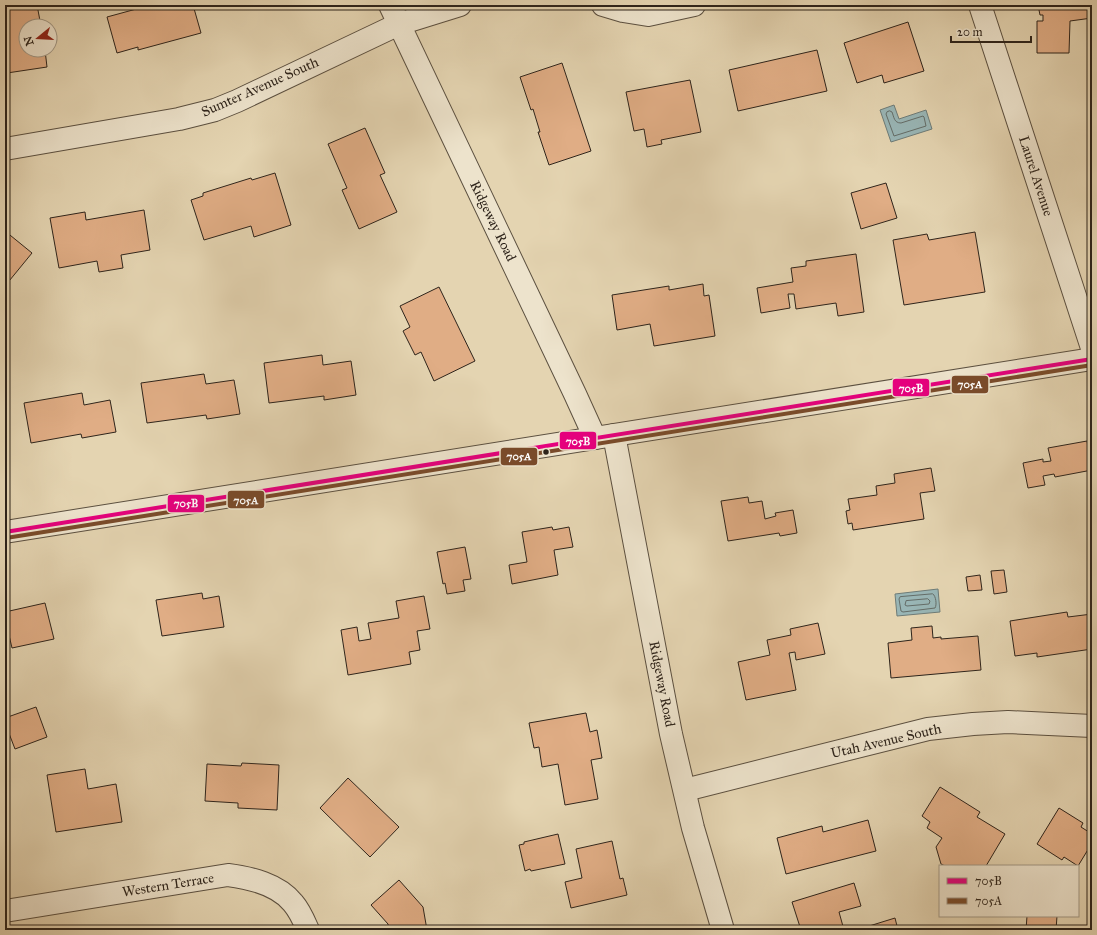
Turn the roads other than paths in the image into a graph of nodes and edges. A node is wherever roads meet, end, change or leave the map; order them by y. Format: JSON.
{"nodes":[{"id":1,"x":390,"y":5,"type":"edge"},
{"id":2,"x":460,"y":5,"type":"edge"},
{"id":3,"x":603,"y":5,"type":"edge"},
{"id":4,"x":694,"y":5,"type":"edge"},
{"id":5,"x":980,"y":5,"type":"edge"},
{"id":6,"x":399,"y":24,"type":"junction"},
{"id":7,"x":5,"y":149,"type":"edge"},
{"id":8,"x":1092,"y":348,"type":"edge"},
{"id":9,"x":1092,"y":359,"type":"edge"},
{"id":10,"x":605,"y":437,"type":"junction"},
{"id":11,"x":5,"y":532,"type":"edge"},
{"id":12,"x":1092,"y":726,"type":"edge"},
{"id":13,"x":685,"y":790,"type":"junction"},
{"id":14,"x":5,"y":912,"type":"edge"},
{"id":15,"x":308,"y":930,"type":"edge"},
{"id":16,"x":723,"y":930,"type":"edge"}],
"edges":[{"from":1,"to":6,"type":"street","name":"Ridgeway Road"},
{"from":2,"to":6,"type":"street","name":"Sumter Avenue South"},
{"from":3,"to":4,"type":"street"},
{"from":5,"to":8,"type":"street","name":"Laurel Avenue"},
{"from":6,"to":7,"type":"street","name":"Sumter Avenue South"},
{"from":6,"to":10,"type":"street","name":"Ridgeway Road"},
{"from":9,"to":10,"type":"street"},
{"from":10,"to":11,"type":"street"},
{"from":10,"to":13,"type":"street","name":"Ridgeway Road"},
{"from":12,"to":13,"type":"street","name":"Utah Avenue South"},
{"from":13,"to":16,"type":"street","name":"Ridgeway Road"},
{"from":14,"to":15,"type":"street","name":"Western Terrace"}]}
